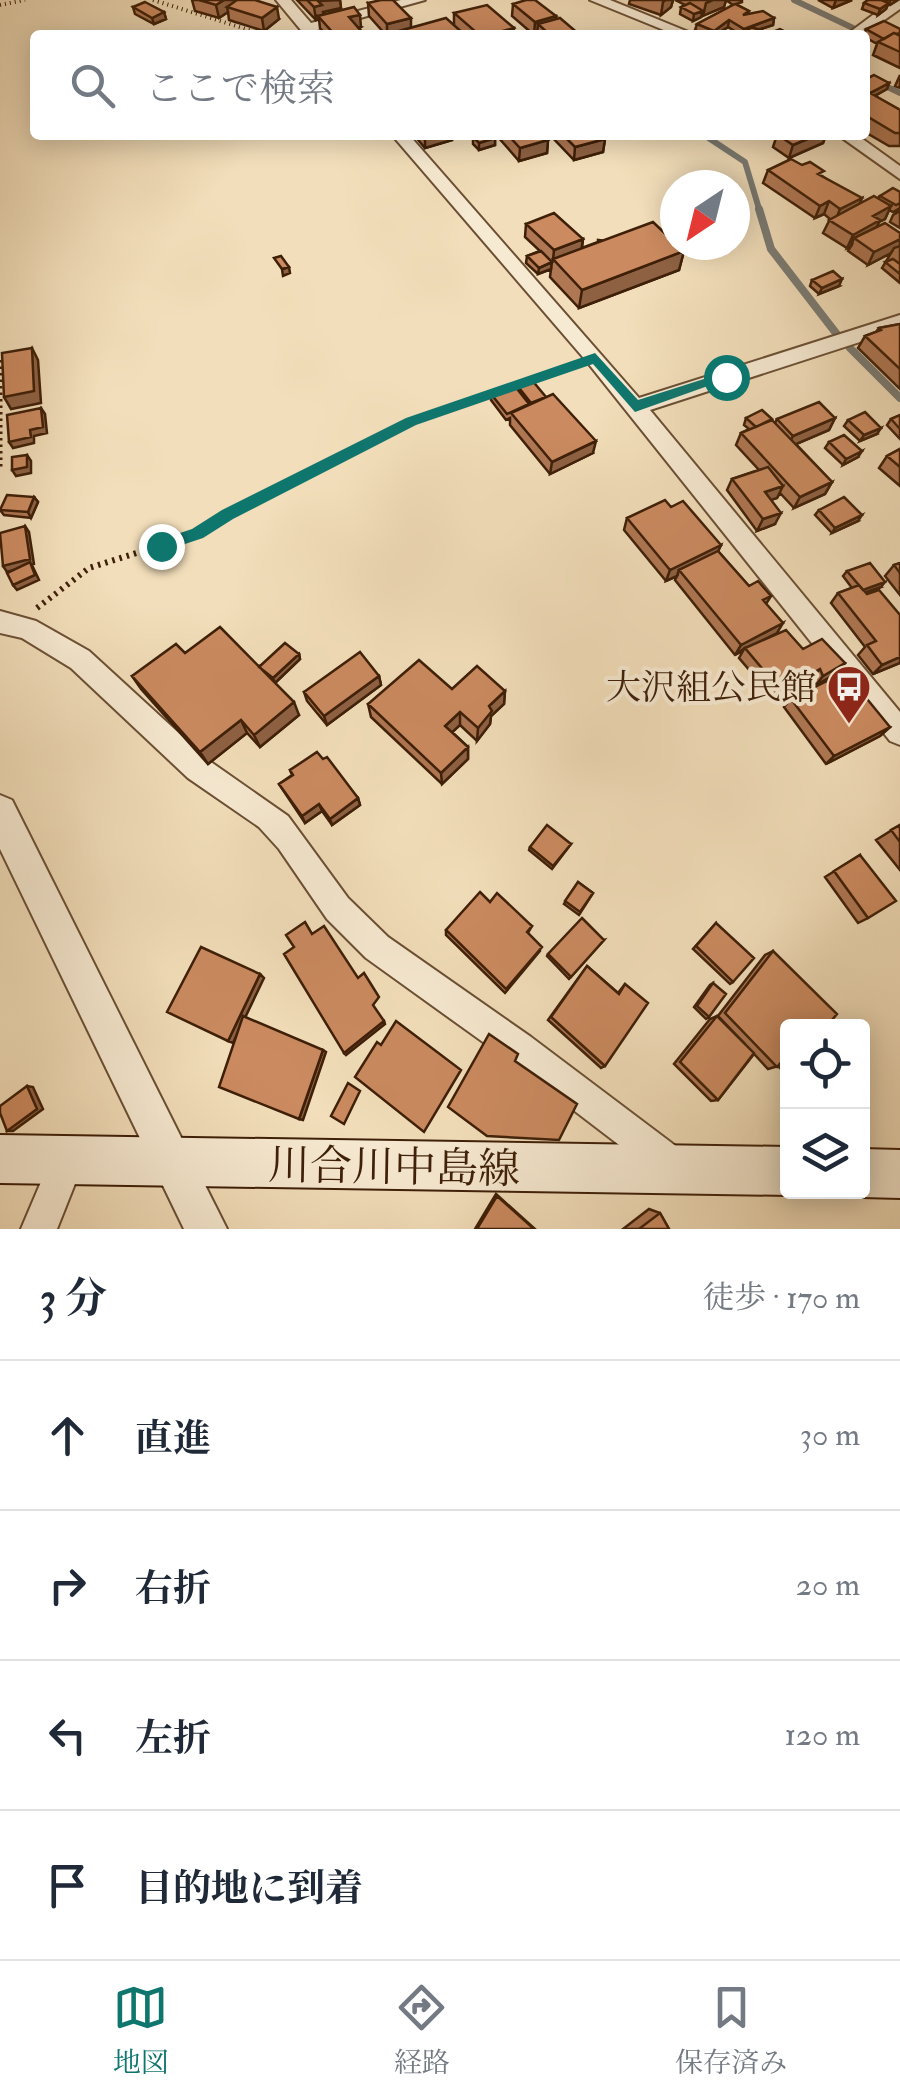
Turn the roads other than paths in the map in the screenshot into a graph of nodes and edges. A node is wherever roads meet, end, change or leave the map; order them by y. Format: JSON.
{"nodes":[{"id":1,"x":283,"y":0,"type":"edge"},
{"id":2,"x":418,"y":0,"type":"edge"},
{"id":3,"x":597,"y":0,"type":"edge"},
{"id":4,"x":900,"y":2,"type":"edge"},
{"id":5,"x":880,"y":18,"type":"junction"},
{"id":6,"x":900,"y":28,"type":"edge"},
{"id":7,"x":309,"y":30,"type":"edge"},
{"id":8,"x":313,"y":30,"type":"edge"},
{"id":9,"x":677,"y":30,"type":"edge"},
{"id":10,"x":861,"y":30,"type":"edge"},
{"id":11,"x":404,"y":140,"type":"edge"},
{"id":12,"x":853,"y":140,"type":"edge"},
{"id":13,"x":900,"y":174,"type":"edge"},
{"id":14,"x":900,"y":322,"type":"edge"},
{"id":15,"x":635,"y":406,"type":"junction"},
{"id":16,"x":9,"y":623,"type":"edge"},
{"id":17,"x":900,"y":732,"type":"edge"},
{"id":18,"x":0,"y":812,"type":"edge"},
{"id":19,"x":0,"y":1159,"type":"edge"},
{"id":20,"x":67,"y":1162,"type":"junction"},
{"id":21,"x":173,"y":1163,"type":"junction"},
{"id":22,"x":678,"y":1169,"type":"junction"},
{"id":23,"x":780,"y":1172,"type":"edge"},
{"id":24,"x":870,"y":1173,"type":"edge"},
{"id":25,"x":900,"y":1174,"type":"edge"},
{"id":26,"x":39,"y":1229,"type":"edge"},
{"id":27,"x":206,"y":1229,"type":"edge"}],
"edges":[{"from":1,"to":7,"type":"street"},
{"from":2,"to":8,"type":"street"},
{"from":3,"to":9,"type":"street"},
{"from":4,"to":5,"type":"street"},
{"from":5,"to":6,"type":"street"},
{"from":5,"to":10,"type":"street"},
{"from":11,"to":15,"type":"street"},
{"from":12,"to":13,"type":"street"},
{"from":14,"to":15,"type":"street"},
{"from":15,"to":17,"type":"street"},
{"from":16,"to":22,"type":"street"},
{"from":18,"to":21,"type":"street"},
{"from":19,"to":20,"type":"main road","name":"川合川中島線"},
{"from":20,"to":21,"type":"main road","name":"川合川中島線"},
{"from":20,"to":26,"type":"street"},
{"from":21,"to":22,"type":"main road","name":"川合川中島線"},
{"from":21,"to":27,"type":"street"},
{"from":22,"to":23,"type":"main road","name":"川合川中島線"},
{"from":24,"to":25,"type":"main road"}]}
